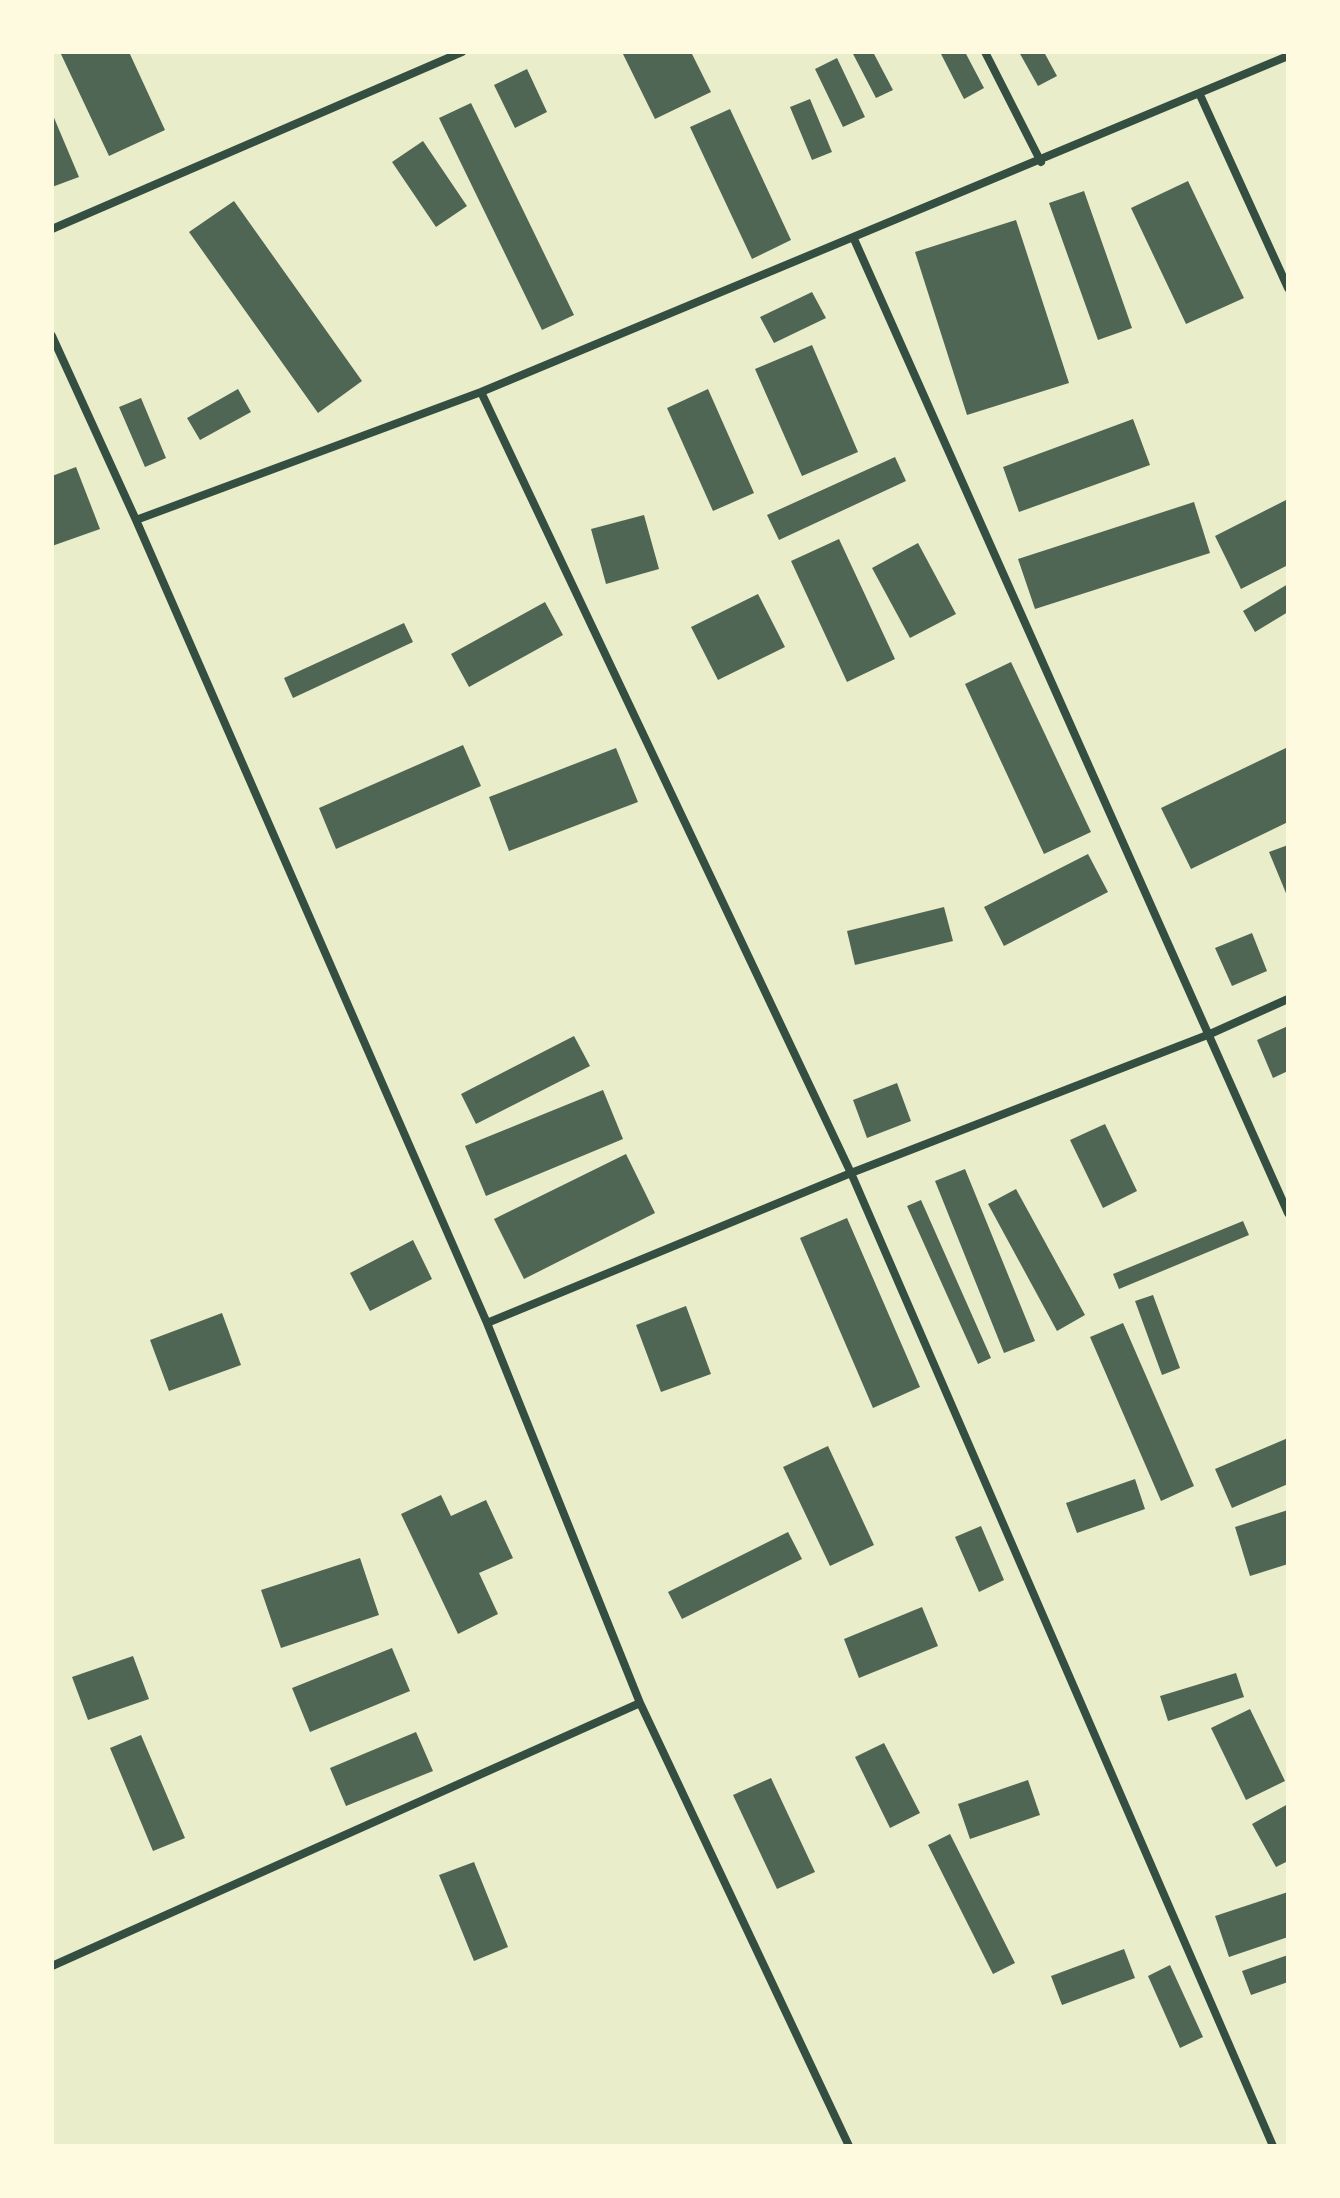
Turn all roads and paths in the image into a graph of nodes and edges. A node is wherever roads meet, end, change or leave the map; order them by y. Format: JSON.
{"nodes":[{"id":1,"x":462,"y":52,"type":"edge"},
{"id":2,"x":985,"y":52,"type":"edge"},
{"id":3,"x":1288,"y":56,"type":"edge"},
{"id":4,"x":1200,"y":95,"type":"junction"},
{"id":5,"x":1041,"y":162,"type":"junction"},
{"id":6,"x":52,"y":229,"type":"edge"},
{"id":7,"x":854,"y":239,"type":"junction"},
{"id":8,"x":1288,"y":288,"type":"edge"},
{"id":9,"x":52,"y":336,"type":"edge"},
{"id":10,"x":481,"y":392,"type":"junction"},
{"id":11,"x":136,"y":520,"type":"junction"},
{"id":12,"x":1288,"y":999,"type":"edge"},
{"id":13,"x":1210,"y":1034,"type":"junction"},
{"id":14,"x":851,"y":1173,"type":"junction"},
{"id":15,"x":1288,"y":1213,"type":"edge"},
{"id":16,"x":487,"y":1323,"type":"junction"},
{"id":17,"x":640,"y":1703,"type":"junction"},
{"id":18,"x":52,"y":1966,"type":"edge"},
{"id":19,"x":849,"y":2146,"type":"edge"},
{"id":20,"x":1273,"y":2146,"type":"edge"}],
"edges":[{"from":1,"to":6,"type":"street"},
{"from":2,"to":5,"type":"street"},
{"from":3,"to":4,"type":"street"},
{"from":4,"to":5,"type":"street"},
{"from":4,"to":8,"type":"street"},
{"from":5,"to":7,"type":"street"},
{"from":7,"to":10,"type":"street"},
{"from":7,"to":13,"type":"street"},
{"from":9,"to":11,"type":"street"},
{"from":10,"to":11,"type":"street"},
{"from":10,"to":14,"type":"street"},
{"from":11,"to":16,"type":"street"},
{"from":12,"to":13,"type":"street"},
{"from":13,"to":14,"type":"street"},
{"from":13,"to":15,"type":"street"},
{"from":14,"to":16,"type":"street"},
{"from":14,"to":20,"type":"street"},
{"from":16,"to":17,"type":"street"},
{"from":17,"to":18,"type":"street"},
{"from":17,"to":19,"type":"street"}]}
